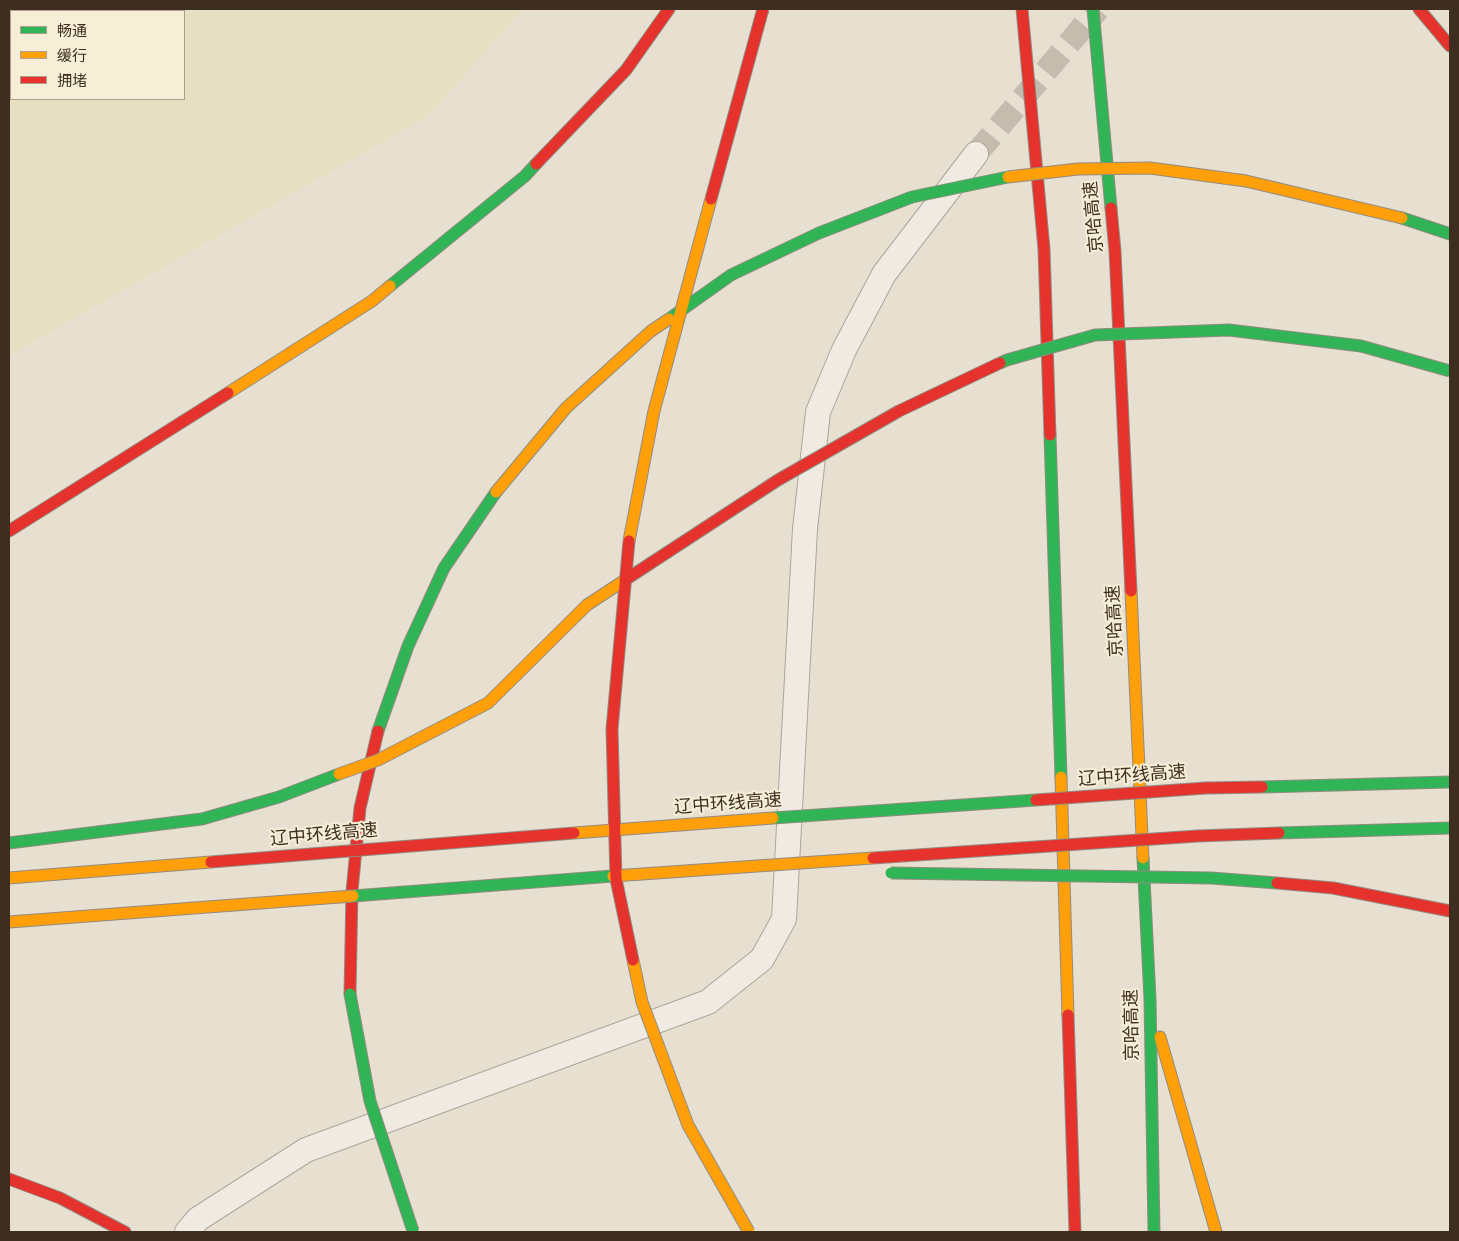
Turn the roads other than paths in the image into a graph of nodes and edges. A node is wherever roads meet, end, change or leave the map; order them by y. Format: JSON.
{"nodes":[{"id":1,"x":669,"y":9,"type":"edge"},
{"id":2,"x":762,"y":9,"type":"edge"},
{"id":3,"x":1022,"y":9,"type":"edge"},
{"id":4,"x":1093,"y":9,"type":"edge"},
{"id":5,"x":1419,"y":9,"type":"edge"},
{"id":6,"x":1450,"y":46,"type":"edge"},
{"id":7,"x":976,"y":154,"type":"tunnel mouth"},
{"id":8,"x":1450,"y":234,"type":"edge"},
{"id":9,"x":1450,"y":372,"type":"edge"},
{"id":10,"x":9,"y":531,"type":"edge"},
{"id":11,"x":1450,"y":782,"type":"edge"},
{"id":12,"x":1450,"y":828,"type":"edge"},
{"id":13,"x":9,"y":843,"type":"edge"},
{"id":14,"x":697,"y":870,"type":"junction"},
{"id":15,"x":835,"y":872,"type":"dead end"},
{"id":16,"x":875,"y":872,"type":"dead end"},
{"id":17,"x":9,"y":878,"type":"edge"},
{"id":18,"x":1450,"y":911,"type":"edge"},
{"id":19,"x":9,"y":922,"type":"edge"},
{"id":20,"x":1150,"y":1000,"type":"junction"},
{"id":21,"x":9,"y":1179,"type":"edge"},
{"id":22,"x":125,"y":1232,"type":"edge"},
{"id":23,"x":187,"y":1232,"type":"edge"},
{"id":24,"x":413,"y":1232,"type":"edge"},
{"id":25,"x":748,"y":1232,"type":"edge"},
{"id":26,"x":1076,"y":1232,"type":"edge"},
{"id":27,"x":1154,"y":1232,"type":"edge"},
{"id":28,"x":1216,"y":1232,"type":"edge"}],
"edges":[{"from":1,"to":10,"type":"highway"},
{"from":2,"to":25,"type":"highway","bridge":true},
{"from":3,"to":26,"type":"highway"},
{"from":4,"to":20,"type":"highway","name":"京哈高速"},
{"from":5,"to":6,"type":"highway"},
{"from":7,"to":23,"type":"street"},
{"from":8,"to":24,"type":"highway","bridge":true},
{"from":9,"to":13,"type":"highway","bridge":true},
{"from":11,"to":17,"type":"highway","name":"辽中环线高速","bridge":true},
{"from":12,"to":14,"type":"highway","bridge":true},
{"from":14,"to":15,"type":"highway","bridge":true},
{"from":14,"to":19,"type":"highway","bridge":true},
{"from":16,"to":18,"type":"highway","bridge":true},
{"from":20,"to":27,"type":"highway","name":"京哈高速"},
{"from":20,"to":28,"type":"highway"},
{"from":21,"to":22,"type":"highway"}]}
